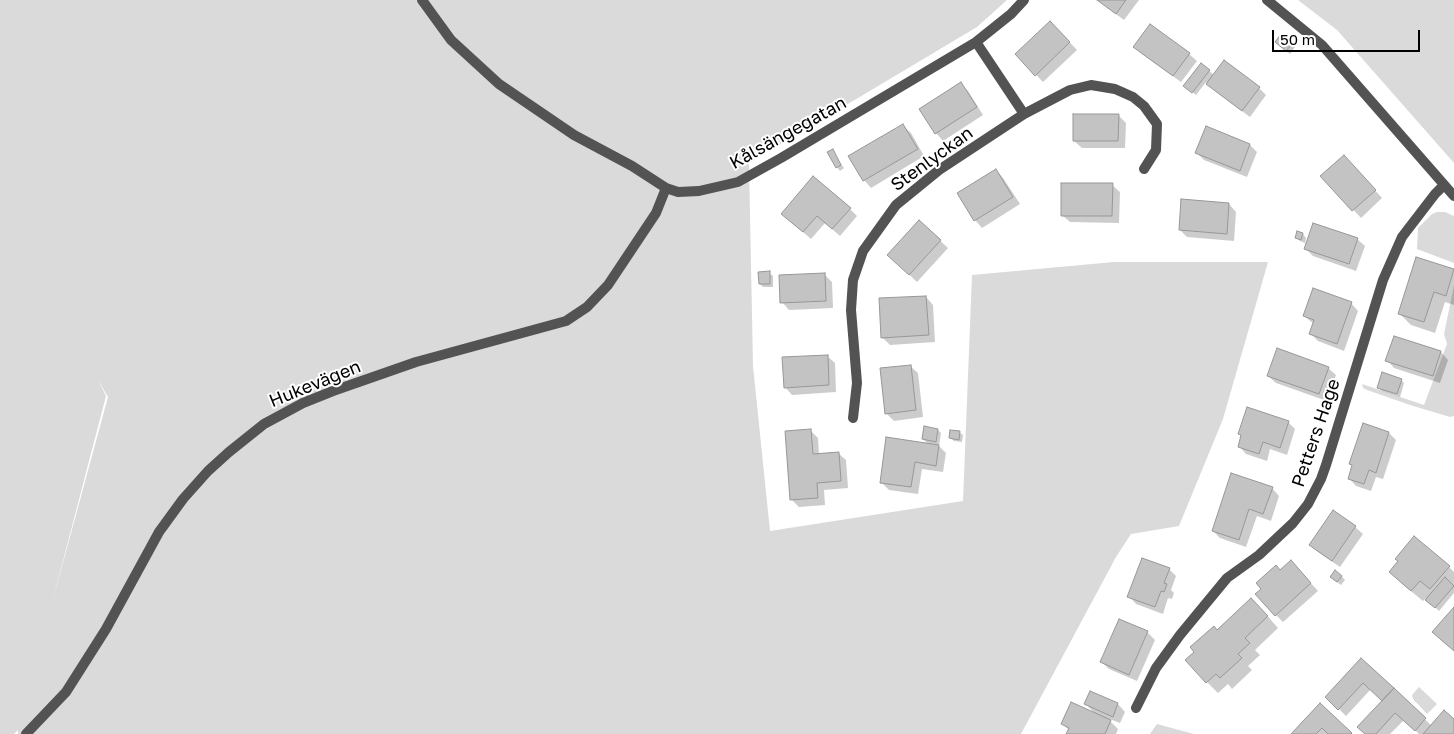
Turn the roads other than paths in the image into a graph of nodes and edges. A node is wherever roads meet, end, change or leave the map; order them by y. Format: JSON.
{"nodes":[{"id":1,"x":422,"y":0,"type":"edge"},
{"id":2,"x":1024,"y":0,"type":"edge"},
{"id":3,"x":1267,"y":0,"type":"edge"},
{"id":4,"x":976,"y":42,"type":"junction"},
{"id":5,"x":1024,"y":114,"type":"junction"},
{"id":6,"x":1144,"y":169,"type":"dead end"},
{"id":7,"x":1444,"y":185,"type":"junction"},
{"id":8,"x":666,"y":188,"type":"junction"},
{"id":9,"x":1454,"y":196,"type":"edge"},
{"id":10,"x":853,"y":418,"type":"dead end"},
{"id":11,"x":1136,"y":708,"type":"dead end"},
{"id":12,"x":26,"y":734,"type":"edge"}],
"edges":[{"from":1,"to":8,"type":"street","name":"Kålsängegatan"},
{"from":2,"to":4,"type":"street","name":"Kålsängegatan"},
{"from":3,"to":7,"type":"street"},
{"from":4,"to":5,"type":"street"},
{"from":4,"to":8,"type":"street","name":"Kålsängegatan"},
{"from":5,"to":6,"type":"street","name":"Stenlyckan"},
{"from":5,"to":10,"type":"street","name":"Stenlyckan"},
{"from":7,"to":9,"type":"street"},
{"from":7,"to":11,"type":"street","name":"Petters Hage"},
{"from":8,"to":12,"type":"street","name":"Hukevägen"}]}
